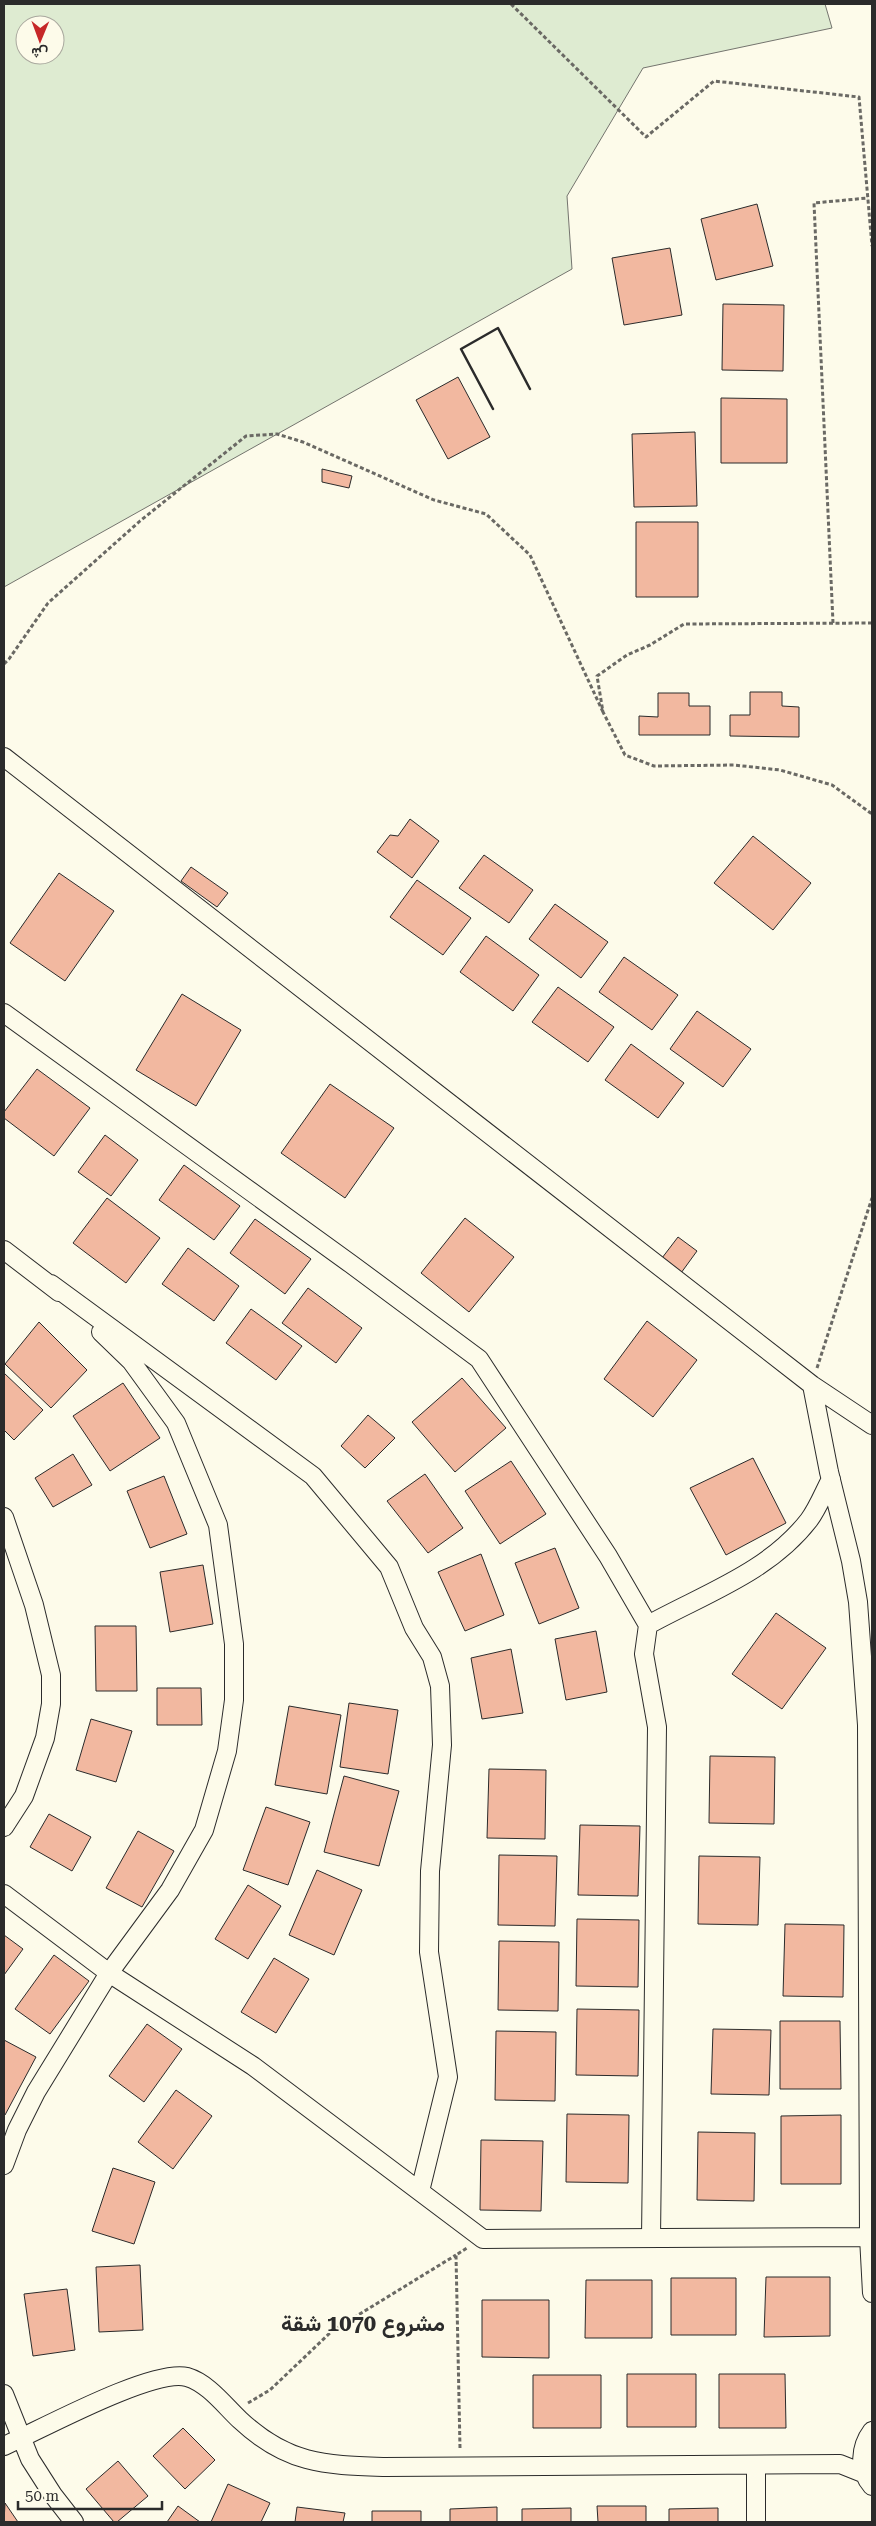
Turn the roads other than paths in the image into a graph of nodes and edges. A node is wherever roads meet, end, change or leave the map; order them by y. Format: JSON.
{"nodes":[{"id":1,"x":4,"y":758,"type":"edge"},
{"id":2,"x":4,"y":1013,"type":"edge"},
{"id":3,"x":4,"y":1250,"type":"edge"},
{"id":4,"x":51,"y":1284,"type":"junction"},
{"id":5,"x":812,"y":1385,"type":"junction"},
{"id":6,"x":872,"y":1425,"type":"edge"},
{"id":7,"x":831,"y":1479,"type":"junction"},
{"id":8,"x":4,"y":1518,"type":"edge"},
{"id":9,"x":648,"y":1625,"type":"junction"},
{"id":10,"x":4,"y":1827,"type":"edge"},
{"id":11,"x":4,"y":1894,"type":"edge"},
{"id":12,"x":109,"y":1973,"type":"junction"},
{"id":13,"x":4,"y":2165,"type":"edge"},
{"id":14,"x":420,"y":2191,"type":"junction"},
{"id":15,"x":871,"y":2237,"type":"edge"},
{"id":16,"x":651,"y":2238,"type":"junction"},
{"id":17,"x":872,"y":2293,"type":"edge"},
{"id":18,"x":4,"y":2394,"type":"edge"},
{"id":19,"x":872,"y":2431,"type":"edge"},
{"id":20,"x":21,"y":2439,"type":"junction"},
{"id":21,"x":4,"y":2446,"type":"edge"},
{"id":22,"x":756,"y":2465,"type":"junction"},
{"id":23,"x":868,"y":2480,"type":"edge"},
{"id":24,"x":74,"y":2522,"type":"edge"},
{"id":25,"x":756,"y":2522,"type":"edge"}],
"edges":[{"from":1,"to":5,"type":"street"},
{"from":2,"to":9,"type":"street"},
{"from":3,"to":4,"type":"street"},
{"from":4,"to":12,"type":"street"},
{"from":4,"to":14,"type":"street"},
{"from":5,"to":6,"type":"street"},
{"from":5,"to":7,"type":"street"},
{"from":7,"to":9,"type":"street"},
{"from":7,"to":15,"type":"street"},
{"from":8,"to":10,"type":"street"},
{"from":9,"to":16,"type":"street"},
{"from":11,"to":12,"type":"street"},
{"from":12,"to":13,"type":"street"},
{"from":12,"to":14,"type":"street"},
{"from":14,"to":16,"type":"street"},
{"from":15,"to":16,"type":"street"},
{"from":15,"to":17,"type":"street"},
{"from":18,"to":20,"type":"street"},
{"from":19,"to":23,"type":"street"},
{"from":20,"to":21,"type":"street"},
{"from":20,"to":22,"type":"street"},
{"from":20,"to":24,"type":"street"},
{"from":22,"to":23,"type":"street"},
{"from":22,"to":25,"type":"street"}]}
